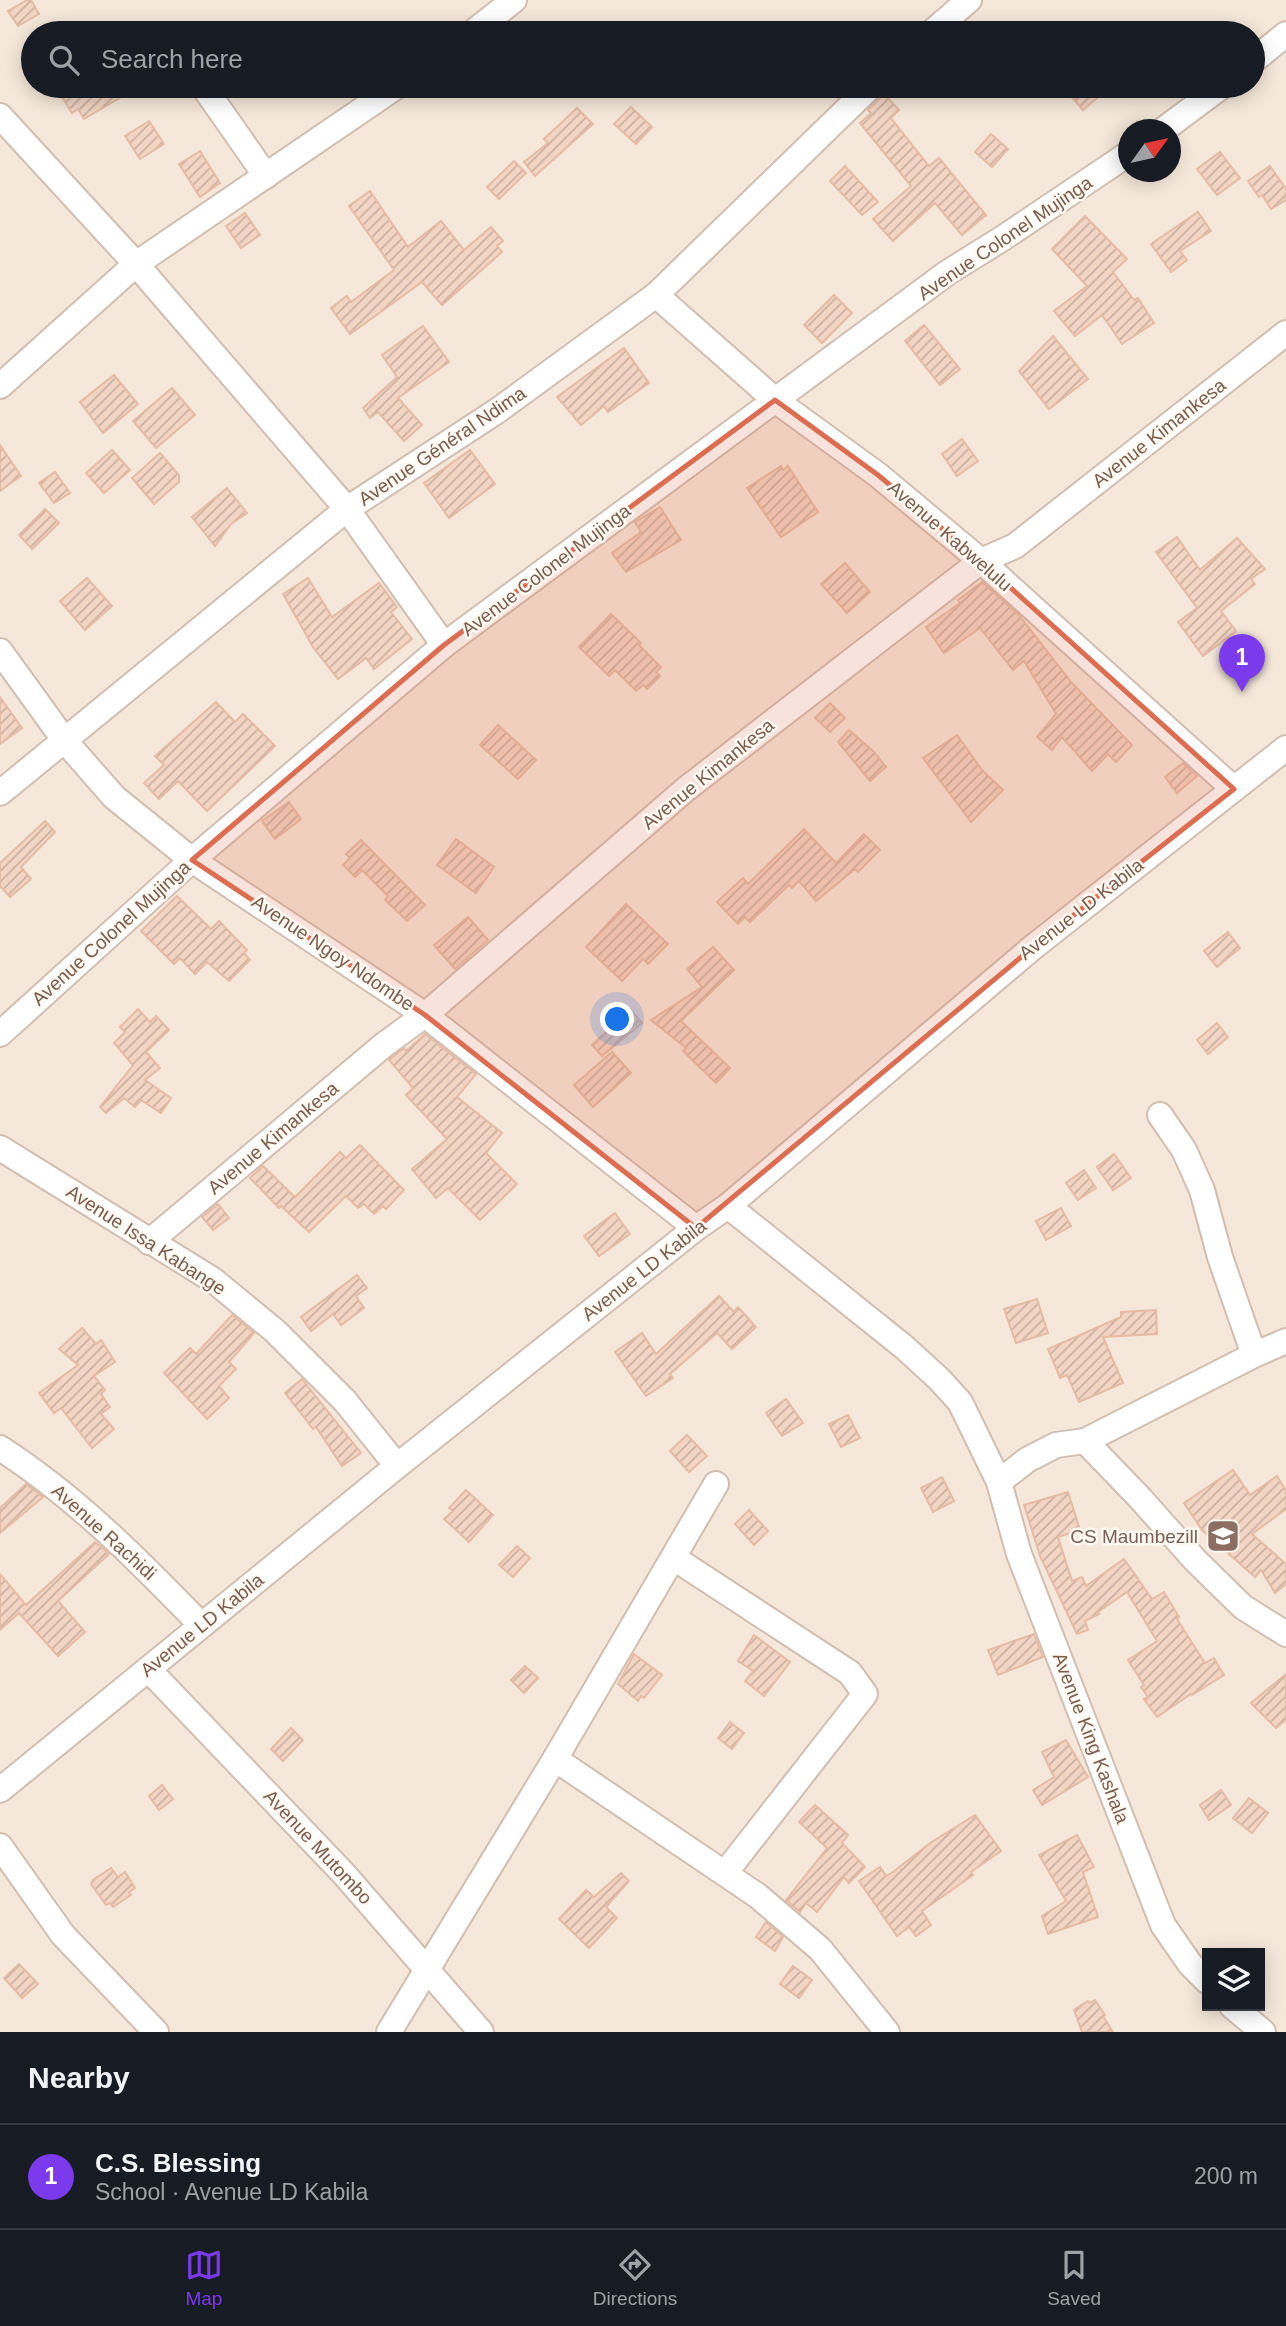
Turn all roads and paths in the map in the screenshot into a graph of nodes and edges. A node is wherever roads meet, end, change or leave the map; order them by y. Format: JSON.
{"nodes":[{"id":1,"x":514,"y":0,"type":"edge"},
{"id":2,"x":968,"y":0,"type":"edge"},
{"id":3,"x":487,"y":21,"type":"edge"},
{"id":4,"x":944,"y":21,"type":"edge"},
{"id":5,"x":1286,"y":34,"type":"edge"},
{"id":6,"x":1265,"y":51,"type":"edge"},
{"id":7,"x":211,"y":98,"type":"edge"},
{"id":8,"x":380,"y":98,"type":"edge"},
{"id":9,"x":859,"y":98,"type":"edge"},
{"id":10,"x":1206,"y":98,"type":"edge"},
{"id":11,"x":0,"y":116,"type":"edge"},
{"id":12,"x":1178,"y":119,"type":"edge"},
{"id":13,"x":1118,"y":161,"type":"edge"},
{"id":14,"x":266,"y":176,"type":"junction"},
{"id":15,"x":136,"y":264,"type":"junction"},
{"id":16,"x":656,"y":295,"type":"junction"},
{"id":17,"x":1286,"y":333,"type":"edge"},
{"id":18,"x":0,"y":386,"type":"edge"},
{"id":19,"x":775,"y":400,"type":"junction"},
{"id":20,"x":347,"y":509,"type":"junction"},
{"id":21,"x":981,"y":561,"type":"junction"},
{"id":22,"x":444,"y":645,"type":"junction"},
{"id":23,"x":0,"y":651,"type":"edge"},
{"id":24,"x":65,"y":741,"type":"junction"},
{"id":25,"x":1286,"y":748,"type":"edge"},
{"id":26,"x":1234,"y":789,"type":"junction"},
{"id":27,"x":0,"y":793,"type":"edge"},
{"id":28,"x":192,"y":860,"type":"junction"},
{"id":29,"x":425,"y":1015,"type":"junction"},
{"id":30,"x":0,"y":1034,"type":"edge"},
{"id":31,"x":1160,"y":1115,"type":"dead end"},
{"id":32,"x":0,"y":1148,"type":"edge"},
{"id":33,"x":728,"y":1206,"type":"junction"},
{"id":34,"x":696,"y":1228,"type":"junction"},
{"id":35,"x":149,"y":1242,"type":"junction"},
{"id":36,"x":1286,"y":1341,"type":"edge"},
{"id":37,"x":1254,"y":1355,"type":"junction"},
{"id":38,"x":1085,"y":1440,"type":"junction"},
{"id":39,"x":0,"y":1448,"type":"edge"},
{"id":40,"x":397,"y":1466,"type":"junction"},
{"id":41,"x":999,"y":1482,"type":"junction"},
{"id":42,"x":716,"y":1484,"type":"dead end"},
{"id":43,"x":674,"y":1558,"type":"junction"},
{"id":44,"x":201,"y":1625,"type":"junction"},
{"id":45,"x":1286,"y":1634,"type":"edge"},
{"id":46,"x":148,"y":1669,"type":"junction"},
{"id":47,"x":555,"y":1759,"type":"junction"},
{"id":48,"x":3,"y":1781,"type":"edge"},
{"id":49,"x":0,"y":1846,"type":"edge"},
{"id":50,"x":725,"y":1873,"type":"junction"},
{"id":51,"x":428,"y":1968,"type":"junction"},
{"id":52,"x":1202,"y":1976,"type":"edge"},
{"id":53,"x":1239,"y":2011,"type":"edge"},
{"id":54,"x":156,"y":2032,"type":"edge"},
{"id":55,"x":389,"y":2032,"type":"edge"},
{"id":56,"x":481,"y":2032,"type":"edge"},
{"id":57,"x":887,"y":2032,"type":"edge"},
{"id":58,"x":1263,"y":2032,"type":"edge"}],
"edges":[{"from":1,"to":3,"type":"street"},
{"from":2,"to":4,"type":"street"},
{"from":5,"to":6,"type":"street"},
{"from":7,"to":14,"type":"street"},
{"from":8,"to":14,"type":"street"},
{"from":9,"to":16,"type":"street","name":"Avenue Général Ndima"},
{"from":10,"to":12,"type":"street"},
{"from":11,"to":15,"type":"street"},
{"from":13,"to":19,"type":"street","name":"Avenue Colonel Mujinga"},
{"from":14,"to":15,"type":"street"},
{"from":15,"to":18,"type":"street"},
{"from":15,"to":20,"type":"street"},
{"from":16,"to":19,"type":"street","name":"Avenue Kabwelulu"},
{"from":16,"to":20,"type":"street","name":"Avenue Général Ndima"},
{"from":17,"to":21,"type":"street","name":"Avenue Kimankesa"},
{"from":19,"to":21,"type":"street","name":"Avenue Kabwelulu"},
{"from":19,"to":22,"type":"street","name":"Avenue Colonel Mujinga"},
{"from":20,"to":22,"type":"street"},
{"from":20,"to":24,"type":"street","name":"Avenue Général Ndima"},
{"from":21,"to":26,"type":"street","name":"Avenue Kabwelulu"},
{"from":21,"to":29,"type":"street","name":"Avenue Kimankesa"},
{"from":22,"to":28,"type":"street","name":"Avenue Colonel Mujinga"},
{"from":23,"to":24,"type":"street","name":"Avenue Ngoy Ndombe"},
{"from":24,"to":27,"type":"street","name":"Avenue Général Ndima"},
{"from":24,"to":28,"type":"street","name":"Avenue Ngoy Ndombe"},
{"from":25,"to":26,"type":"street","name":"Avenue LD Kabila"},
{"from":26,"to":33,"type":"street","name":"Avenue LD Kabila"},
{"from":28,"to":29,"type":"street","name":"Avenue Ngoy Ndombe"},
{"from":28,"to":30,"type":"street","name":"Avenue Colonel Mujinga"},
{"from":29,"to":34,"type":"street","name":"Avenue Ngoy Ndombe"},
{"from":29,"to":35,"type":"street","name":"Avenue Kimankesa"},
{"from":31,"to":37,"type":"street"},
{"from":32,"to":35,"type":"street","name":"Avenue Issa Kabange"},
{"from":33,"to":34,"type":"street","name":"Avenue LD Kabila"},
{"from":33,"to":41,"type":"street","name":"Avenue King Kashala"},
{"from":34,"to":40,"type":"street","name":"Avenue LD Kabila"},
{"from":35,"to":40,"type":"street","name":"Avenue Issa Kabange"},
{"from":36,"to":37,"type":"street"},
{"from":37,"to":38,"type":"street"},
{"from":38,"to":41,"type":"street"},
{"from":38,"to":45,"type":"street"},
{"from":39,"to":44,"type":"street","name":"Avenue Rachidi"},
{"from":40,"to":44,"type":"street","name":"Avenue LD Kabila"},
{"from":41,"to":52,"type":"street","name":"Avenue King Kashala"},
{"from":42,"to":43,"type":"street"},
{"from":43,"to":47,"type":"street"},
{"from":43,"to":50,"type":"street"},
{"from":44,"to":46,"type":"street","name":"Avenue LD Kabila"},
{"from":46,"to":48,"type":"street","name":"Avenue LD Kabila"},
{"from":46,"to":51,"type":"street","name":"Avenue Mutombo"},
{"from":47,"to":50,"type":"street"},
{"from":47,"to":51,"type":"street"},
{"from":49,"to":54,"type":"street"},
{"from":50,"to":57,"type":"street"},
{"from":51,"to":55,"type":"street"},
{"from":51,"to":56,"type":"street","name":"Avenue Mutombo"},
{"from":53,"to":58,"type":"street"}]}
